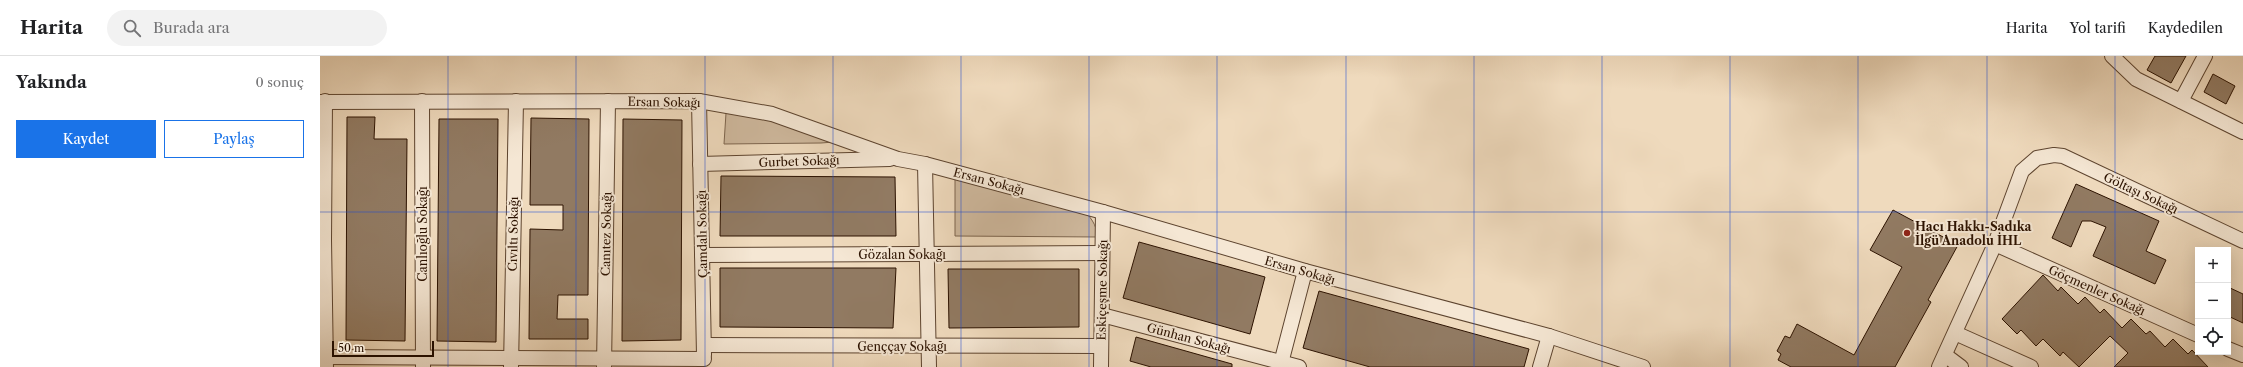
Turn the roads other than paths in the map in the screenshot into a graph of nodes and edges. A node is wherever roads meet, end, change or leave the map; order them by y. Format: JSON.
{"nodes":[{"id":1,"x":2112,"y":56,"type":"edge"},
{"id":2,"x":2205,"y":56,"type":"edge"},
{"id":3,"x":422,"y":101,"type":"junction"},
{"id":4,"x":516,"y":101,"type":"junction"},
{"id":5,"x":608,"y":101,"type":"junction"},
{"id":6,"x":699,"y":101,"type":"junction"},
{"id":7,"x":2181,"y":101,"type":"junction"},
{"id":8,"x":323,"y":102,"type":"edge"},
{"id":9,"x":2243,"y":132,"type":"edge"},
{"id":10,"x":898,"y":159,"type":"junction"},
{"id":11,"x":700,"y":164,"type":"junction"},
{"id":12,"x":925,"y":164,"type":"junction"},
{"id":13,"x":1103,"y":212,"type":"junction"},
{"id":14,"x":322,"y":240,"type":"edge"},
{"id":15,"x":2243,"y":241,"type":"edge"},
{"id":16,"x":1995,"y":244,"type":"junction"},
{"id":17,"x":927,"y":253,"type":"junction"},
{"id":18,"x":1102,"y":253,"type":"junction"},
{"id":19,"x":702,"y":255,"type":"junction"},
{"id":20,"x":1305,"y":271,"type":"junction"},
{"id":21,"x":1102,"y":315,"type":"junction"},
{"id":22,"x":1955,"y":333,"type":"junction"},
{"id":23,"x":2195,"y":334,"type":"edge"},
{"id":24,"x":1549,"y":336,"type":"junction"},
{"id":25,"x":929,"y":346,"type":"junction"},
{"id":26,"x":1101,"y":346,"type":"junction"},
{"id":27,"x":2231,"y":349,"type":"edge"},
{"id":28,"x":2243,"y":355,"type":"edge"},
{"id":29,"x":704,"y":357,"type":"edge"},
{"id":30,"x":1942,"y":361,"type":"edge"},
{"id":31,"x":326,"y":362,"type":"edge"},
{"id":32,"x":423,"y":362,"type":"edge"},
{"id":33,"x":511,"y":363,"type":"edge"},
{"id":34,"x":604,"y":363,"type":"edge"},
{"id":35,"x":1281,"y":365,"type":"edge"},
{"id":36,"x":929,"y":367,"type":"edge"},
{"id":37,"x":1101,"y":367,"type":"edge"},
{"id":38,"x":1299,"y":367,"type":"edge"},
{"id":39,"x":1540,"y":367,"type":"edge"},
{"id":40,"x":1643,"y":367,"type":"edge"},
{"id":41,"x":1961,"y":367,"type":"edge"},
{"id":42,"x":2031,"y":367,"type":"edge"}],
"edges":[{"from":1,"to":7,"type":"street"},
{"from":2,"to":7,"type":"street"},
{"from":3,"to":4,"type":"street","name":"Ersan Sokağı"},
{"from":3,"to":8,"type":"street","name":"Ersan Sokağı"},
{"from":3,"to":32,"type":"street","name":"Canlıoğlu Sokağı"},
{"from":4,"to":5,"type":"street","name":"Ersan Sokağı"},
{"from":4,"to":33,"type":"street","name":"Cıvıltı Sokağı"},
{"from":5,"to":6,"type":"street","name":"Ersan Sokağı"},
{"from":5,"to":34,"type":"street","name":"Canıtez Sokağı"},
{"from":6,"to":10,"type":"street","name":"Ersan Sokağı"},
{"from":6,"to":11,"type":"street","name":"Çamdalı Sokağı"},
{"from":7,"to":9,"type":"street"},
{"from":8,"to":14,"type":"street"},
{"from":10,"to":11,"type":"street","name":"Gurbet Sokağı"},
{"from":10,"to":12,"type":"street","name":"Ersan Sokağı"},
{"from":11,"to":19,"type":"street","name":"Çamdalı Sokağı"},
{"from":12,"to":13,"type":"street","name":"Ersan Sokağı"},
{"from":12,"to":17,"type":"street"},
{"from":13,"to":18,"type":"street","name":"Eskiçeşme Sokağı"},
{"from":13,"to":20,"type":"street","name":"Ersan Sokağı"},
{"from":14,"to":31,"type":"street"},
{"from":15,"to":16,"type":"street","name":"Göltaşı Sokağı"},
{"from":16,"to":22,"type":"street"},
{"from":16,"to":23,"type":"street","name":"Göçmenler Sokağı"},
{"from":17,"to":18,"type":"street","name":"Gözalan Sokağı"},
{"from":17,"to":19,"type":"street","name":"Gözalan Sokağı"},
{"from":17,"to":25,"type":"street"},
{"from":18,"to":21,"type":"street","name":"Eskiçeşme Sokağı"},
{"from":19,"to":29,"type":"street","name":"Çamdalı Sokağı"},
{"from":20,"to":24,"type":"street","name":"Ersan Sokağı"},
{"from":20,"to":35,"type":"street"},
{"from":21,"to":26,"type":"street","name":"Eskiçeşme Sokağı"},
{"from":21,"to":35,"type":"street","name":"Günhan Sokağı"},
{"from":22,"to":30,"type":"street"},
{"from":22,"to":42,"type":"street"},
{"from":24,"to":39,"type":"street"},
{"from":24,"to":40,"type":"street","name":"Ersan Sokağı"},
{"from":25,"to":26,"type":"street","name":"Genççay Sokağı"},
{"from":25,"to":29,"type":"street","name":"Genççay Sokağı"},
{"from":25,"to":36,"type":"street"},
{"from":26,"to":37,"type":"street","name":"Eskiçeşme Sokağı"},
{"from":27,"to":28,"type":"street"},
{"from":29,"to":34,"type":"street","name":"Genççay Sokağı"},
{"from":30,"to":41,"type":"street"},
{"from":31,"to":32,"type":"street","name":"Genççay Sokağı"},
{"from":32,"to":33,"type":"street","name":"Genççay Sokağı"},
{"from":33,"to":34,"type":"street","name":"Genççay Sokağı"},
{"from":35,"to":38,"type":"street","name":"Günhan Sokağı"}]}
